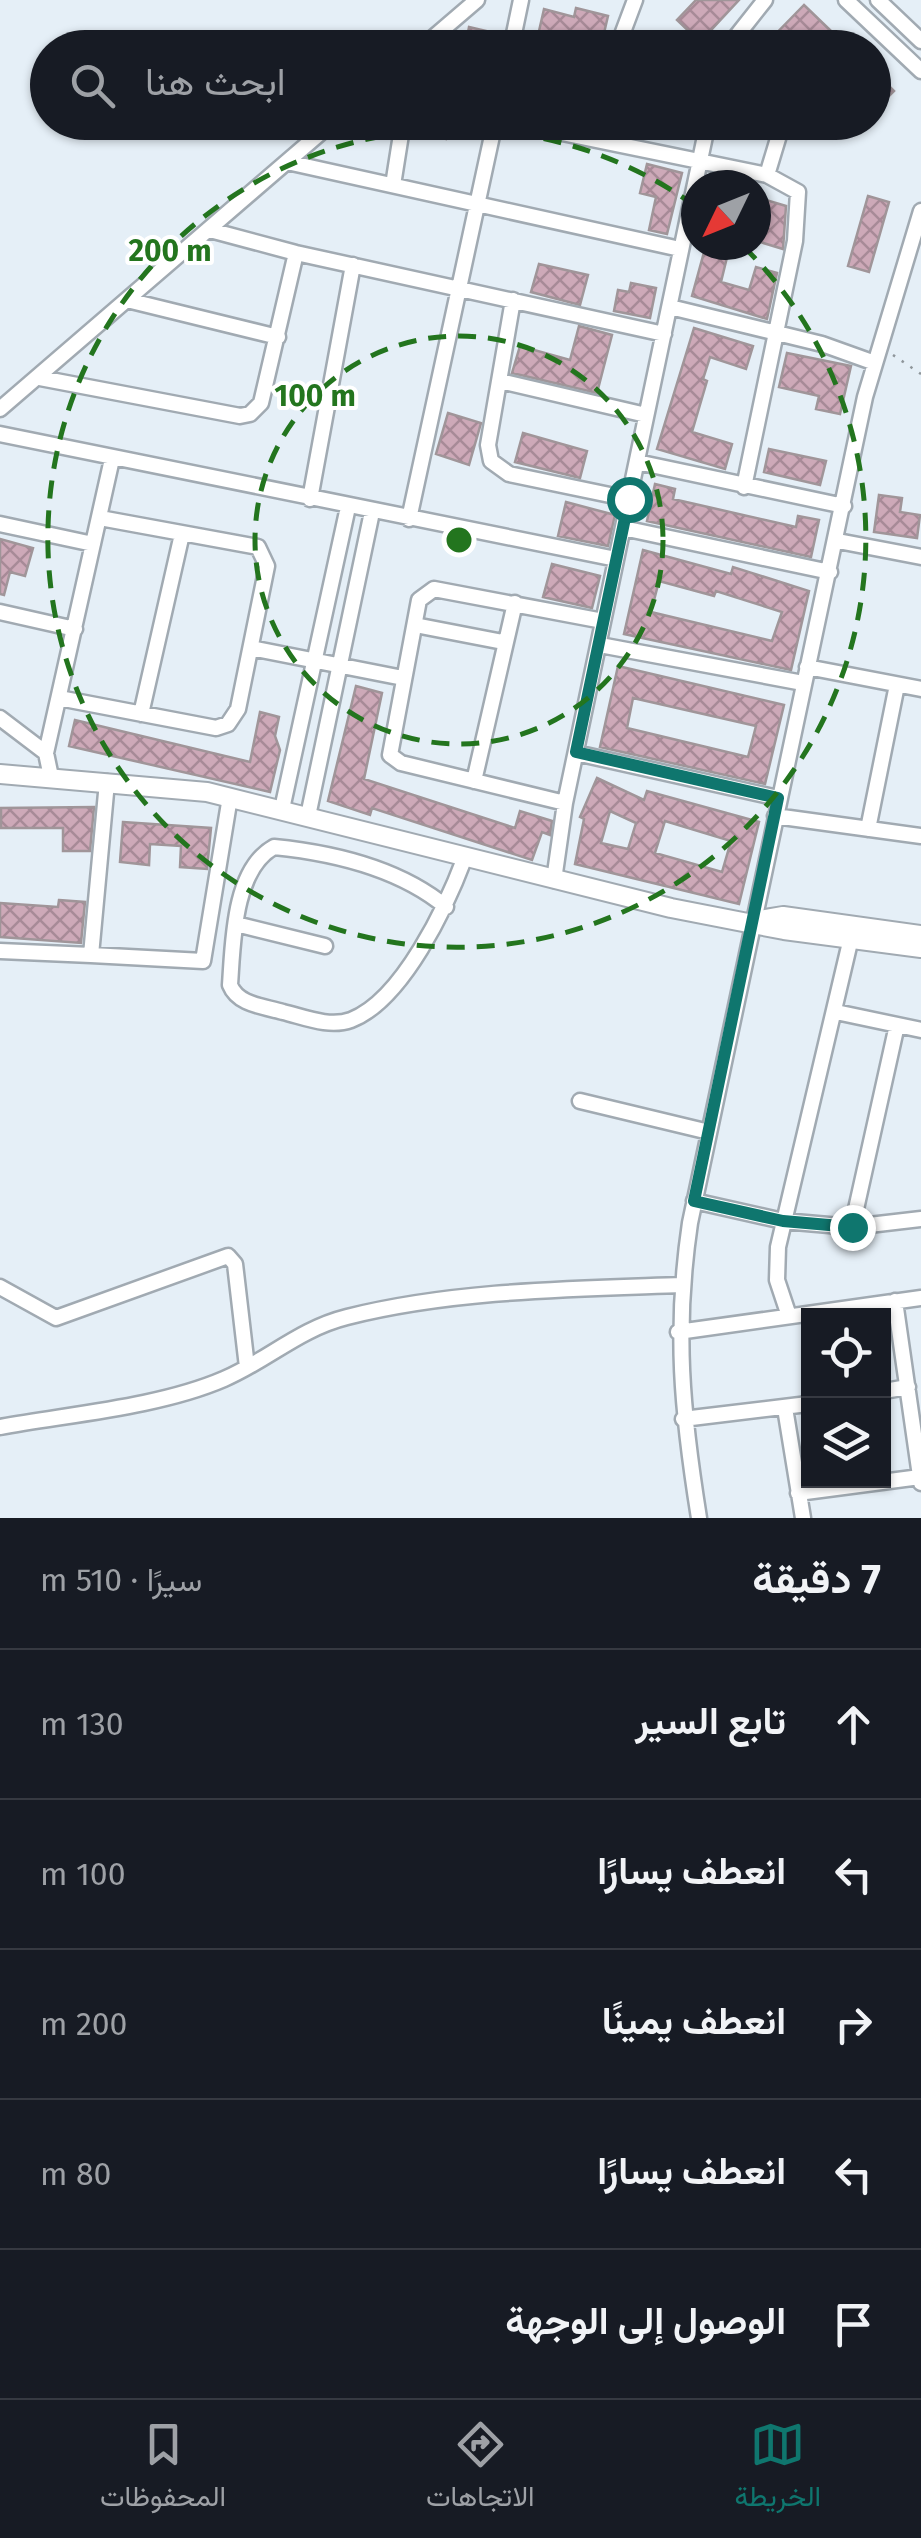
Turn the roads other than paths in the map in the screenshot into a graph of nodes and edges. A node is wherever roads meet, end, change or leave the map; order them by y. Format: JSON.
{"nodes":[{"id":1,"x":477,"y":0,"type":"edge"},
{"id":2,"x":522,"y":0,"type":"edge"},
{"id":3,"x":636,"y":0,"type":"edge"},
{"id":4,"x":765,"y":0,"type":"edge"},
{"id":5,"x":846,"y":0,"type":"edge"},
{"id":6,"x":878,"y":0,"type":"edge"},
{"id":7,"x":442,"y":30,"type":"edge"},
{"id":8,"x":515,"y":30,"type":"edge"},
{"id":9,"x":624,"y":30,"type":"edge"},
{"id":10,"x":741,"y":30,"type":"edge"},
{"id":11,"x":878,"y":30,"type":"edge"},
{"id":12,"x":921,"y":41,"type":"edge"},
{"id":13,"x":891,"y":43,"type":"edge"},
{"id":14,"x":921,"y":71,"type":"edge"},
{"id":15,"x":312,"y":140,"type":"edge"},
{"id":16,"x":401,"y":140,"type":"edge"},
{"id":17,"x":491,"y":140,"type":"edge"},
{"id":18,"x":595,"y":140,"type":"edge"},
{"id":19,"x":704,"y":140,"type":"edge"},
{"id":20,"x":778,"y":140,"type":"edge"},
{"id":21,"x":287,"y":162,"type":"junction"},
{"id":22,"x":700,"y":162,"type":"junction"},
{"id":23,"x":742,"y":170,"type":"edge"},
{"id":24,"x":769,"y":170,"type":"edge"},
{"id":25,"x":771,"y":177,"type":"edge"},
{"id":26,"x":393,"y":185,"type":"junction"},
{"id":27,"x":478,"y":206,"type":"junction"},
{"id":28,"x":921,"y":211,"type":"edge"},
{"id":29,"x":210,"y":230,"type":"junction"},
{"id":30,"x":680,"y":249,"type":"junction"},
{"id":31,"x":296,"y":253,"type":"junction"},
{"id":32,"x":353,"y":265,"type":"junction"},
{"id":33,"x":458,"y":288,"type":"junction"},
{"id":34,"x":126,"y":300,"type":"junction"},
{"id":35,"x":513,"y":300,"type":"junction"},
{"id":36,"x":670,"y":307,"type":"junction"},
{"id":37,"x":664,"y":334,"type":"junction"},
{"id":38,"x":776,"y":335,"type":"junction"},
{"id":39,"x":278,"y":336,"type":"junction"},
{"id":40,"x":876,"y":362,"type":"junction"},
{"id":41,"x":40,"y":378,"type":"junction"},
{"id":42,"x":500,"y":381,"type":"junction"},
{"id":43,"x":0,"y":409,"type":"edge"},
{"id":44,"x":646,"y":415,"type":"junction"},
{"id":45,"x":0,"y":434,"type":"edge"},
{"id":46,"x":112,"y":458,"type":"junction"},
{"id":47,"x":637,"y":462,"type":"junction"},
{"id":48,"x":744,"y":487,"type":"junction"},
{"id":49,"x":310,"y":499,"type":"junction"},
{"id":50,"x":629,"y":499,"type":"junction"},
{"id":51,"x":844,"y":506,"type":"junction"},
{"id":52,"x":348,"y":507,"type":"junction"},
{"id":53,"x":372,"y":512,"type":"junction"},
{"id":54,"x":100,"y":518,"type":"junction"},
{"id":55,"x":409,"y":519,"type":"junction"},
{"id":56,"x":0,"y":524,"type":"edge"},
{"id":57,"x":623,"y":528,"type":"junction"},
{"id":58,"x":182,"y":534,"type":"junction"},
{"id":59,"x":838,"y":541,"type":"junction"},
{"id":60,"x":92,"y":544,"type":"junction"},
{"id":61,"x":921,"y":557,"type":"edge"},
{"id":62,"x":616,"y":558,"type":"junction"},
{"id":63,"x":830,"y":572,"type":"junction"},
{"id":64,"x":515,"y":603,"type":"junction"},
{"id":65,"x":0,"y":612,"type":"edge"},
{"id":66,"x":603,"y":621,"type":"junction"},
{"id":67,"x":414,"y":626,"type":"junction"},
{"id":68,"x":75,"y":629,"type":"junction"},
{"id":69,"x":503,"y":642,"type":"junction"},
{"id":70,"x":600,"y":645,"type":"junction"},
{"id":71,"x":251,"y":648,"type":"junction"},
{"id":72,"x":316,"y":662,"type":"junction"},
{"id":73,"x":340,"y":666,"type":"junction"},
{"id":74,"x":807,"y":666,"type":"junction"},
{"id":75,"x":404,"y":678,"type":"junction"},
{"id":76,"x":803,"y":683,"type":"junction"},
{"id":77,"x":897,"y":685,"type":"junction"},
{"id":78,"x":921,"y":689,"type":"edge"},
{"id":79,"x":59,"y":698,"type":"junction"},
{"id":80,"x":142,"y":714,"type":"junction"},
{"id":81,"x":0,"y":718,"type":"edge"},
{"id":82,"x":576,"y":752,"type":"junction"},
{"id":83,"x":46,"y":753,"type":"junction"},
{"id":84,"x":0,"y":774,"type":"edge"},
{"id":85,"x":51,"y":776,"type":"junction"},
{"id":86,"x":474,"y":781,"type":"junction"},
{"id":87,"x":107,"y":782,"type":"junction"},
{"id":88,"x":230,"y":797,"type":"junction"},
{"id":89,"x":778,"y":798,"type":"junction"},
{"id":90,"x":565,"y":803,"type":"junction"},
{"id":91,"x":282,"y":809,"type":"junction"},
{"id":92,"x":308,"y":816,"type":"junction"},
{"id":93,"x":774,"y":816,"type":"junction"},
{"id":94,"x":868,"y":829,"type":"junction"},
{"id":95,"x":921,"y":836,"type":"edge"},
{"id":96,"x":465,"y":856,"type":"junction"},
{"id":97,"x":554,"y":880,"type":"junction"},
{"id":98,"x":446,"y":907,"type":"junction"},
{"id":99,"x":753,"y":921,"type":"junction"},
{"id":100,"x":236,"y":924,"type":"junction"},
{"id":101,"x":921,"y":935,"type":"edge"},
{"id":102,"x":851,"y":938,"type":"junction"},
{"id":103,"x":326,"y":946,"type":"dead end"},
{"id":104,"x":921,"y":948,"type":"edge"},
{"id":105,"x":0,"y":951,"type":"edge"},
{"id":106,"x":91,"y":956,"type":"junction"},
{"id":107,"x":836,"y":1012,"type":"junction"},
{"id":108,"x":897,"y":1025,"type":"junction"},
{"id":109,"x":921,"y":1030,"type":"edge"},
{"id":110,"x":580,"y":1101,"type":"dead end"},
{"id":111,"x":709,"y":1132,"type":"junction"},
{"id":112,"x":694,"y":1201,"type":"junction"},
{"id":113,"x":921,"y":1219,"type":"edge"},
{"id":114,"x":783,"y":1221,"type":"junction"},
{"id":115,"x":852,"y":1227,"type":"junction"},
{"id":116,"x":682,"y":1284,"type":"junction"},
{"id":117,"x":0,"y":1287,"type":"edge"},
{"id":118,"x":921,"y":1298,"type":"edge"},
{"id":119,"x":895,"y":1301,"type":"junction"},
{"id":120,"x":789,"y":1316,"type":"junction"},
{"id":121,"x":678,"y":1332,"type":"junction"},
{"id":122,"x":921,"y":1358,"type":"edge"},
{"id":123,"x":904,"y":1360,"type":"junction"},
{"id":124,"x":247,"y":1366,"type":"junction"},
{"id":125,"x":908,"y":1387,"type":"junction"},
{"id":126,"x":891,"y":1390,"type":"edge"},
{"id":127,"x":801,"y":1405,"type":"edge"},
{"id":128,"x":786,"y":1408,"type":"junction"},
{"id":129,"x":916,"y":1419,"type":"edge"},
{"id":130,"x":683,"y":1420,"type":"junction"},
{"id":131,"x":0,"y":1427,"type":"edge"},
{"id":132,"x":920,"y":1480,"type":"edge"},
{"id":133,"x":798,"y":1493,"type":"junction"},
{"id":134,"x":699,"y":1518,"type":"edge"},
{"id":135,"x":803,"y":1518,"type":"edge"}],
"edges":[{"from":1,"to":7,"type":"street"},
{"from":2,"to":8,"type":"street"},
{"from":3,"to":9,"type":"street"},
{"from":4,"to":10,"type":"street"},
{"from":5,"to":11,"type":"street"},
{"from":6,"to":12,"type":"street"},
{"from":13,"to":14,"type":"street"},
{"from":15,"to":21,"type":"street"},
{"from":16,"to":26,"type":"street"},
{"from":17,"to":27,"type":"street"},
{"from":18,"to":22,"type":"street"},
{"from":19,"to":22,"type":"street"},
{"from":20,"to":24,"type":"street"},
{"from":21,"to":26,"type":"street"},
{"from":21,"to":29,"type":"street"},
{"from":22,"to":23,"type":"street"},
{"from":22,"to":30,"type":"street"},
{"from":25,"to":38,"type":"street"},
{"from":26,"to":27,"type":"street"},
{"from":27,"to":30,"type":"street"},
{"from":27,"to":33,"type":"street"},
{"from":28,"to":40,"type":"street"},
{"from":29,"to":31,"type":"street"},
{"from":29,"to":34,"type":"street"},
{"from":30,"to":36,"type":"street"},
{"from":31,"to":32,"type":"street"},
{"from":31,"to":39,"type":"street"},
{"from":32,"to":33,"type":"street"},
{"from":32,"to":49,"type":"street"},
{"from":33,"to":35,"type":"street"},
{"from":33,"to":55,"type":"street"},
{"from":34,"to":39,"type":"street"},
{"from":34,"to":41,"type":"street"},
{"from":35,"to":37,"type":"street"},
{"from":35,"to":42,"type":"street"},
{"from":36,"to":37,"type":"street"},
{"from":36,"to":38,"type":"street"},
{"from":37,"to":44,"type":"street"},
{"from":38,"to":40,"type":"street"},
{"from":38,"to":48,"type":"street"},
{"from":39,"to":41,"type":"street"},
{"from":40,"to":51,"type":"street"},
{"from":41,"to":43,"type":"street"},
{"from":42,"to":44,"type":"street"},
{"from":42,"to":50,"type":"street"},
{"from":44,"to":47,"type":"street"},
{"from":45,"to":46,"type":"street"},
{"from":46,"to":49,"type":"street"},
{"from":46,"to":54,"type":"street"},
{"from":47,"to":48,"type":"street"},
{"from":47,"to":50,"type":"street"},
{"from":48,"to":51,"type":"street"},
{"from":49,"to":52,"type":"street"},
{"from":50,"to":57,"type":"street"},
{"from":51,"to":59,"type":"street"},
{"from":52,"to":53,"type":"street"},
{"from":52,"to":72,"type":"street"},
{"from":53,"to":55,"type":"street"},
{"from":53,"to":73,"type":"street"},
{"from":54,"to":58,"type":"street"},
{"from":54,"to":60,"type":"street"},
{"from":55,"to":62,"type":"street"},
{"from":56,"to":60,"type":"street"},
{"from":57,"to":62,"type":"street"},
{"from":57,"to":63,"type":"street"},
{"from":58,"to":71,"type":"street"},
{"from":58,"to":80,"type":"street"},
{"from":59,"to":61,"type":"street"},
{"from":59,"to":63,"type":"street"},
{"from":60,"to":68,"type":"street"},
{"from":62,"to":66,"type":"street"},
{"from":63,"to":74,"type":"street"},
{"from":64,"to":66,"type":"street"},
{"from":64,"to":67,"type":"street"},
{"from":64,"to":69,"type":"street"},
{"from":65,"to":68,"type":"street"},
{"from":66,"to":70,"type":"street"},
{"from":67,"to":69,"type":"street"},
{"from":67,"to":75,"type":"street"},
{"from":68,"to":79,"type":"street"},
{"from":69,"to":86,"type":"street"},
{"from":70,"to":76,"type":"street"},
{"from":70,"to":82,"type":"street"},
{"from":71,"to":72,"type":"street"},
{"from":71,"to":80,"type":"street"},
{"from":72,"to":73,"type":"street"},
{"from":72,"to":91,"type":"street"},
{"from":73,"to":75,"type":"street"},
{"from":73,"to":92,"type":"street"},
{"from":74,"to":76,"type":"street"},
{"from":74,"to":77,"type":"street"},
{"from":75,"to":86,"type":"street"},
{"from":76,"to":89,"type":"street"},
{"from":77,"to":78,"type":"street"},
{"from":77,"to":94,"type":"street"},
{"from":79,"to":80,"type":"street"},
{"from":79,"to":83,"type":"street"},
{"from":81,"to":83,"type":"street"},
{"from":82,"to":89,"type":"street"},
{"from":82,"to":90,"type":"street"},
{"from":83,"to":85,"type":"street"},
{"from":84,"to":85,"type":"main road"},
{"from":85,"to":87,"type":"main road"},
{"from":86,"to":90,"type":"street"},
{"from":87,"to":88,"type":"main road"},
{"from":87,"to":106,"type":"street"},
{"from":88,"to":91,"type":"main road"},
{"from":88,"to":106,"type":"street"},
{"from":89,"to":93,"type":"street"},
{"from":90,"to":97,"type":"street"},
{"from":91,"to":92,"type":"main road"},
{"from":92,"to":96,"type":"main road"},
{"from":93,"to":94,"type":"street"},
{"from":93,"to":99,"type":"street"},
{"from":94,"to":95,"type":"street"},
{"from":96,"to":97,"type":"main road"},
{"from":96,"to":98,"type":"street"},
{"from":97,"to":99,"type":"main road"},
{"from":98,"to":100,"type":"street"},
{"from":98,"to":100,"type":"street"},
{"from":99,"to":101,"type":"main road"},
{"from":99,"to":102,"type":"main road"},
{"from":99,"to":111,"type":"street"},
{"from":100,"to":103,"type":"street"},
{"from":102,"to":104,"type":"main road"},
{"from":102,"to":107,"type":"street"},
{"from":105,"to":106,"type":"street"},
{"from":107,"to":108,"type":"street"},
{"from":107,"to":114,"type":"street"},
{"from":108,"to":109,"type":"street"},
{"from":108,"to":115,"type":"street"},
{"from":110,"to":111,"type":"street"},
{"from":111,"to":112,"type":"street"},
{"from":112,"to":114,"type":"street"},
{"from":112,"to":116,"type":"street"},
{"from":113,"to":115,"type":"street"},
{"from":114,"to":115,"type":"street"},
{"from":114,"to":120,"type":"street"},
{"from":116,"to":121,"type":"street"},
{"from":116,"to":124,"type":"street"},
{"from":117,"to":124,"type":"street"},
{"from":118,"to":119,"type":"street"},
{"from":119,"to":120,"type":"street"},
{"from":119,"to":123,"type":"street"},
{"from":120,"to":121,"type":"street"},
{"from":121,"to":130,"type":"street"},
{"from":122,"to":123,"type":"street"},
{"from":123,"to":125,"type":"street"},
{"from":124,"to":131,"type":"street"},
{"from":125,"to":126,"type":"street"},
{"from":125,"to":129,"type":"street"},
{"from":127,"to":128,"type":"street"},
{"from":128,"to":130,"type":"street"},
{"from":128,"to":133,"type":"street"},
{"from":129,"to":132,"type":"street"},
{"from":130,"to":134,"type":"street"},
{"from":132,"to":133,"type":"street"},
{"from":133,"to":135,"type":"street"}]}
